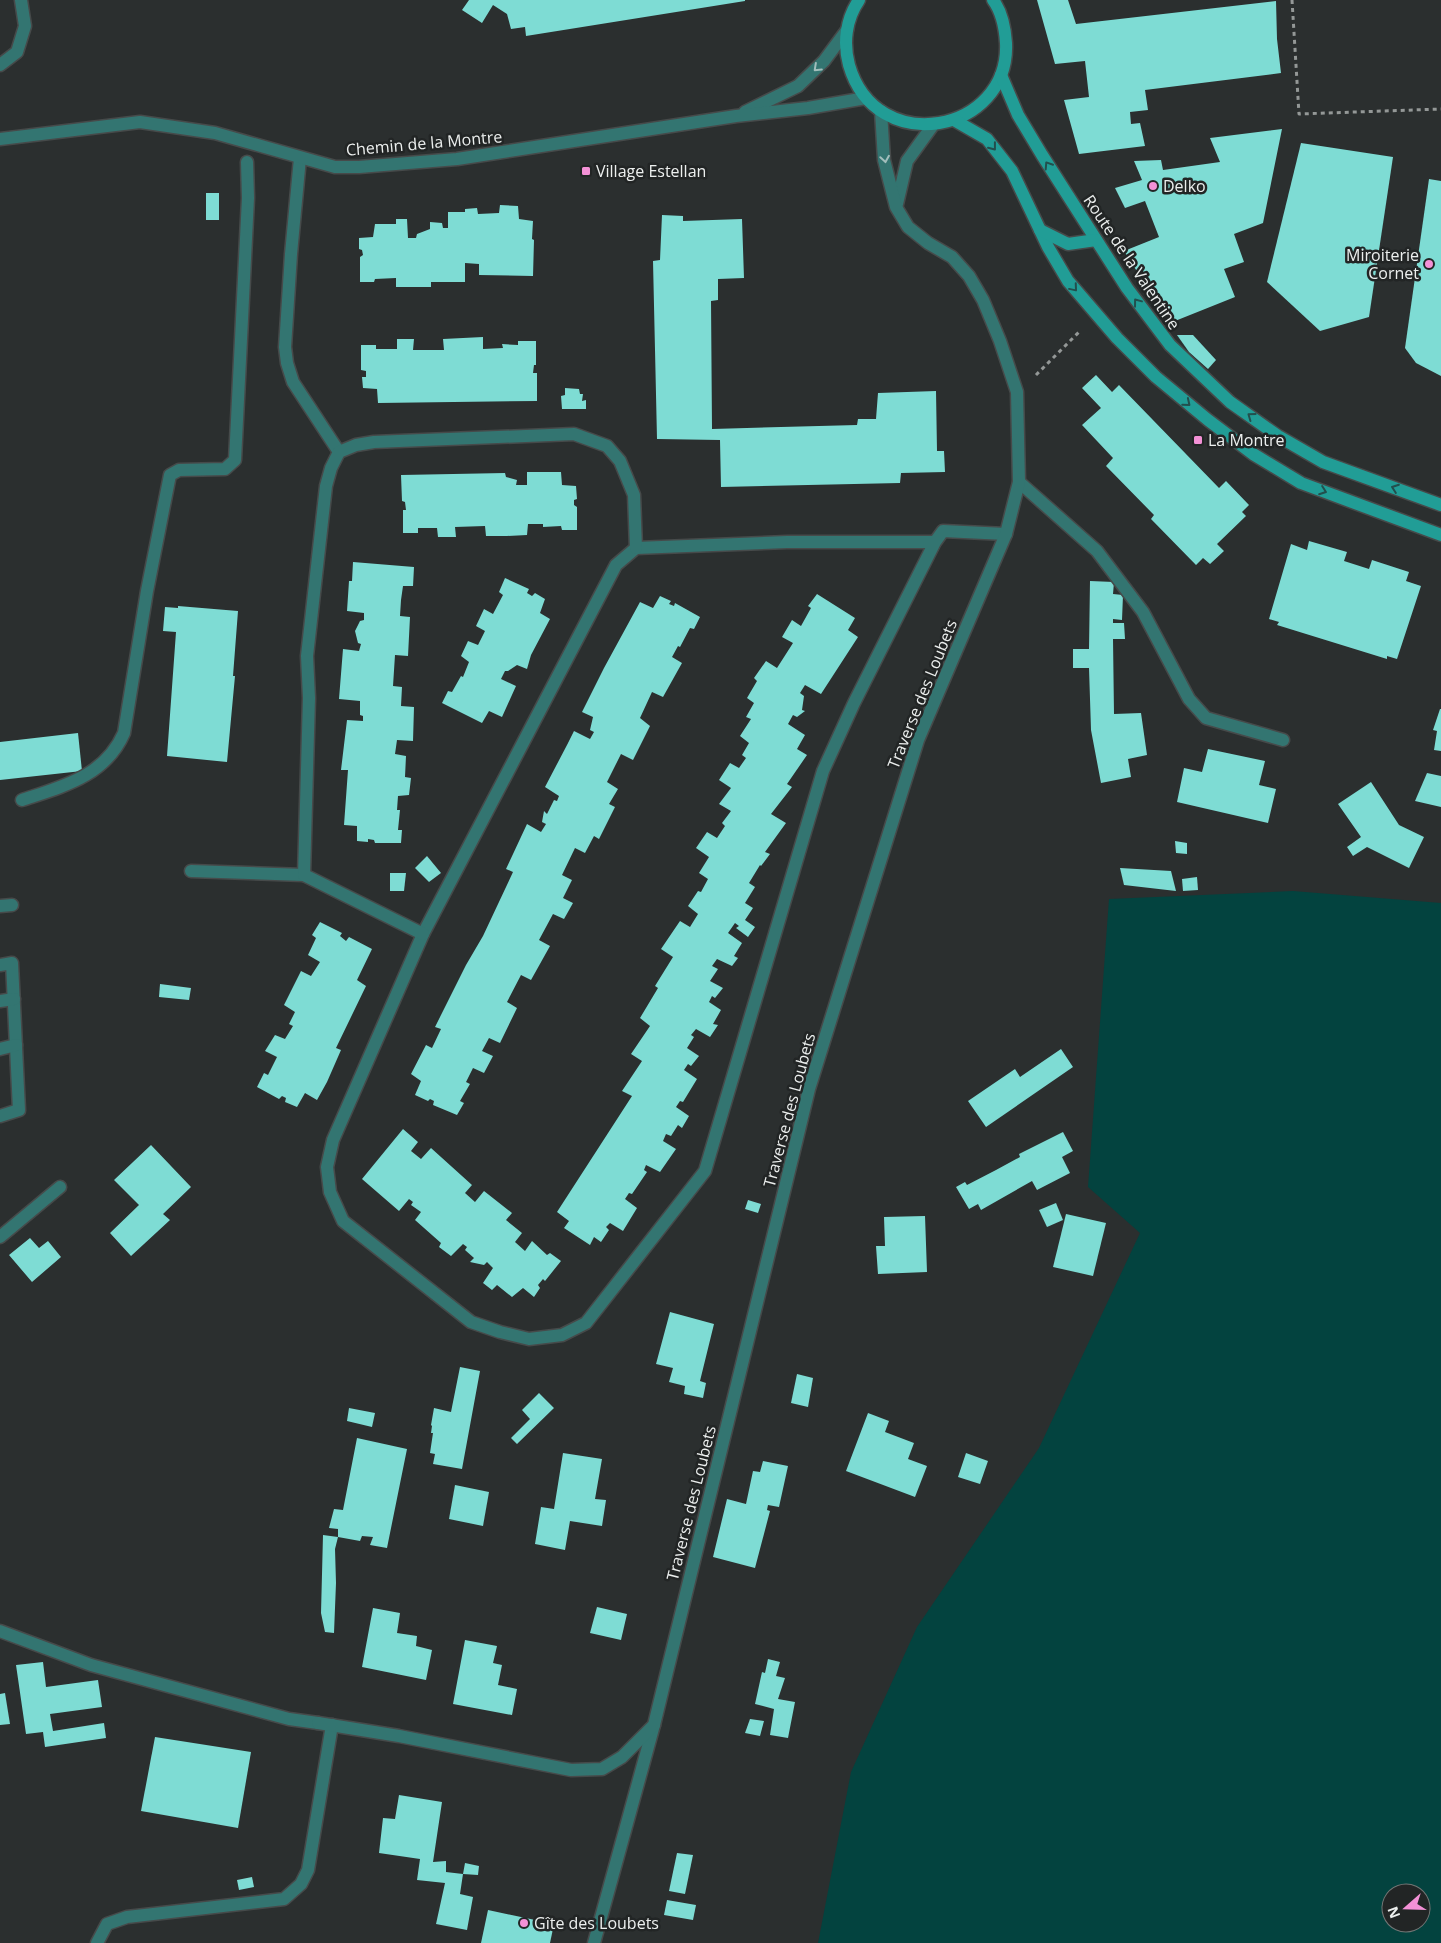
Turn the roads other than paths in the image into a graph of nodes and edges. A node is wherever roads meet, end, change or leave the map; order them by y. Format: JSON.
{"nodes":[{"id":1,"x":20,"y":0,"type":"edge"},
{"id":2,"x":859,"y":0,"type":"edge"},
{"id":3,"x":993,"y":0,"type":"edge"},
{"id":4,"x":846,"y":30,"type":"junction"},
{"id":5,"x":0,"y":65,"type":"edge"},
{"id":6,"x":1001,"y":75,"type":"junction"},
{"id":7,"x":866,"y":98,"type":"junction"},
{"id":8,"x":881,"y":111,"type":"junction"},
{"id":9,"x":736,"y":116,"type":"junction"},
{"id":10,"x":954,"y":120,"type":"junction"},
{"id":11,"x":933,"y":125,"type":"junction"},
{"id":12,"x":0,"y":139,"type":"edge"},
{"id":13,"x":300,"y":158,"type":"junction"},
{"id":14,"x":247,"y":162,"type":"dead end"},
{"id":15,"x":896,"y":207,"type":"junction"},
{"id":16,"x":1040,"y":230,"type":"junction"},
{"id":17,"x":1096,"y":240,"type":"junction"},
{"id":18,"x":338,"y":452,"type":"junction"},
{"id":19,"x":1019,"y":482,"type":"junction"},
{"id":20,"x":1441,"y":505,"type":"edge"},
{"id":21,"x":1006,"y":534,"type":"junction"},
{"id":22,"x":1441,"y":535,"type":"edge"},
{"id":23,"x":935,"y":542,"type":"junction"},
{"id":24,"x":636,"y":548,"type":"junction"},
{"id":25,"x":1283,"y":740,"type":"dead end"},
{"id":26,"x":22,"y":800,"type":"dead end"},
{"id":27,"x":191,"y":871,"type":"dead end"},
{"id":28,"x":304,"y":875,"type":"junction"},
{"id":29,"x":424,"y":934,"type":"junction"},
{"id":30,"x":0,"y":965,"type":"edge"},
{"id":31,"x":14,"y":999,"type":"junction"},
{"id":32,"x":0,"y":1001,"type":"edge"},
{"id":33,"x":16,"y":1045,"type":"junction"},
{"id":34,"x":0,"y":1049,"type":"edge"},
{"id":35,"x":0,"y":1116,"type":"edge"},
{"id":36,"x":60,"y":1187,"type":"dead end"},
{"id":37,"x":0,"y":1237,"type":"edge"},
{"id":38,"x":0,"y":1631,"type":"edge"},
{"id":39,"x":332,"y":1725,"type":"junction"},
{"id":40,"x":654,"y":1725,"type":"junction"},
{"id":41,"x":97,"y":1943,"type":"edge"},
{"id":42,"x":594,"y":1943,"type":"edge"}],
"edges":[{"from":1,"to":5,"type":"street"},
{"from":2,"to":4,"type":"main road"},
{"from":3,"to":6,"type":"main road"},
{"from":4,"to":7,"type":"main road"},
{"from":4,"to":9,"type":"street","name":"Chemin de la Montre","one_way":true},
{"from":6,"to":10,"type":"main road"},
{"from":17,"to":6,"type":"main road","name":"Route de la Valentine","one_way":true},
{"from":7,"to":8,"type":"main road"},
{"from":7,"to":9,"type":"street","name":"Chemin de la Montre"},
{"from":8,"to":11,"type":"main road"},
{"from":8,"to":15,"type":"street","name":"Traverse des Loubets","one_way":true},
{"from":9,"to":13,"type":"street","name":"Chemin de la Montre"},
{"from":10,"to":11,"type":"main road"},
{"from":10,"to":16,"type":"main road","one_way":true},
{"from":11,"to":15,"type":"street"},
{"from":12,"to":13,"type":"street","name":"Chemin de la Montre"},
{"from":13,"to":18,"type":"street"},
{"from":14,"to":26,"type":"street"},
{"from":15,"to":19,"type":"street","name":"Traverse des Loubets"},
{"from":16,"to":17,"type":"main road"},
{"from":16,"to":22,"type":"main road","one_way":true},
{"from":20,"to":17,"type":"main road","name":"Route de la Valentine","one_way":true},
{"from":18,"to":24,"type":"street"},
{"from":18,"to":28,"type":"street"},
{"from":19,"to":21,"type":"street","name":"Traverse des Loubets"},
{"from":19,"to":25,"type":"street"},
{"from":21,"to":23,"type":"street"},
{"from":21,"to":40,"type":"street","name":"Traverse des Loubets"},
{"from":23,"to":24,"type":"street"},
{"from":23,"to":29,"type":"street"},
{"from":24,"to":29,"type":"street"},
{"from":27,"to":28,"type":"street"},
{"from":28,"to":29,"type":"street"},
{"from":30,"to":31,"type":"street"},
{"from":31,"to":32,"type":"street"},
{"from":31,"to":33,"type":"street"},
{"from":33,"to":34,"type":"street"},
{"from":33,"to":35,"type":"street"},
{"from":36,"to":37,"type":"street"},
{"from":38,"to":39,"type":"street"},
{"from":39,"to":40,"type":"street"},
{"from":39,"to":41,"type":"street"},
{"from":40,"to":42,"type":"street","name":"Traverse des Loubets"}]}
